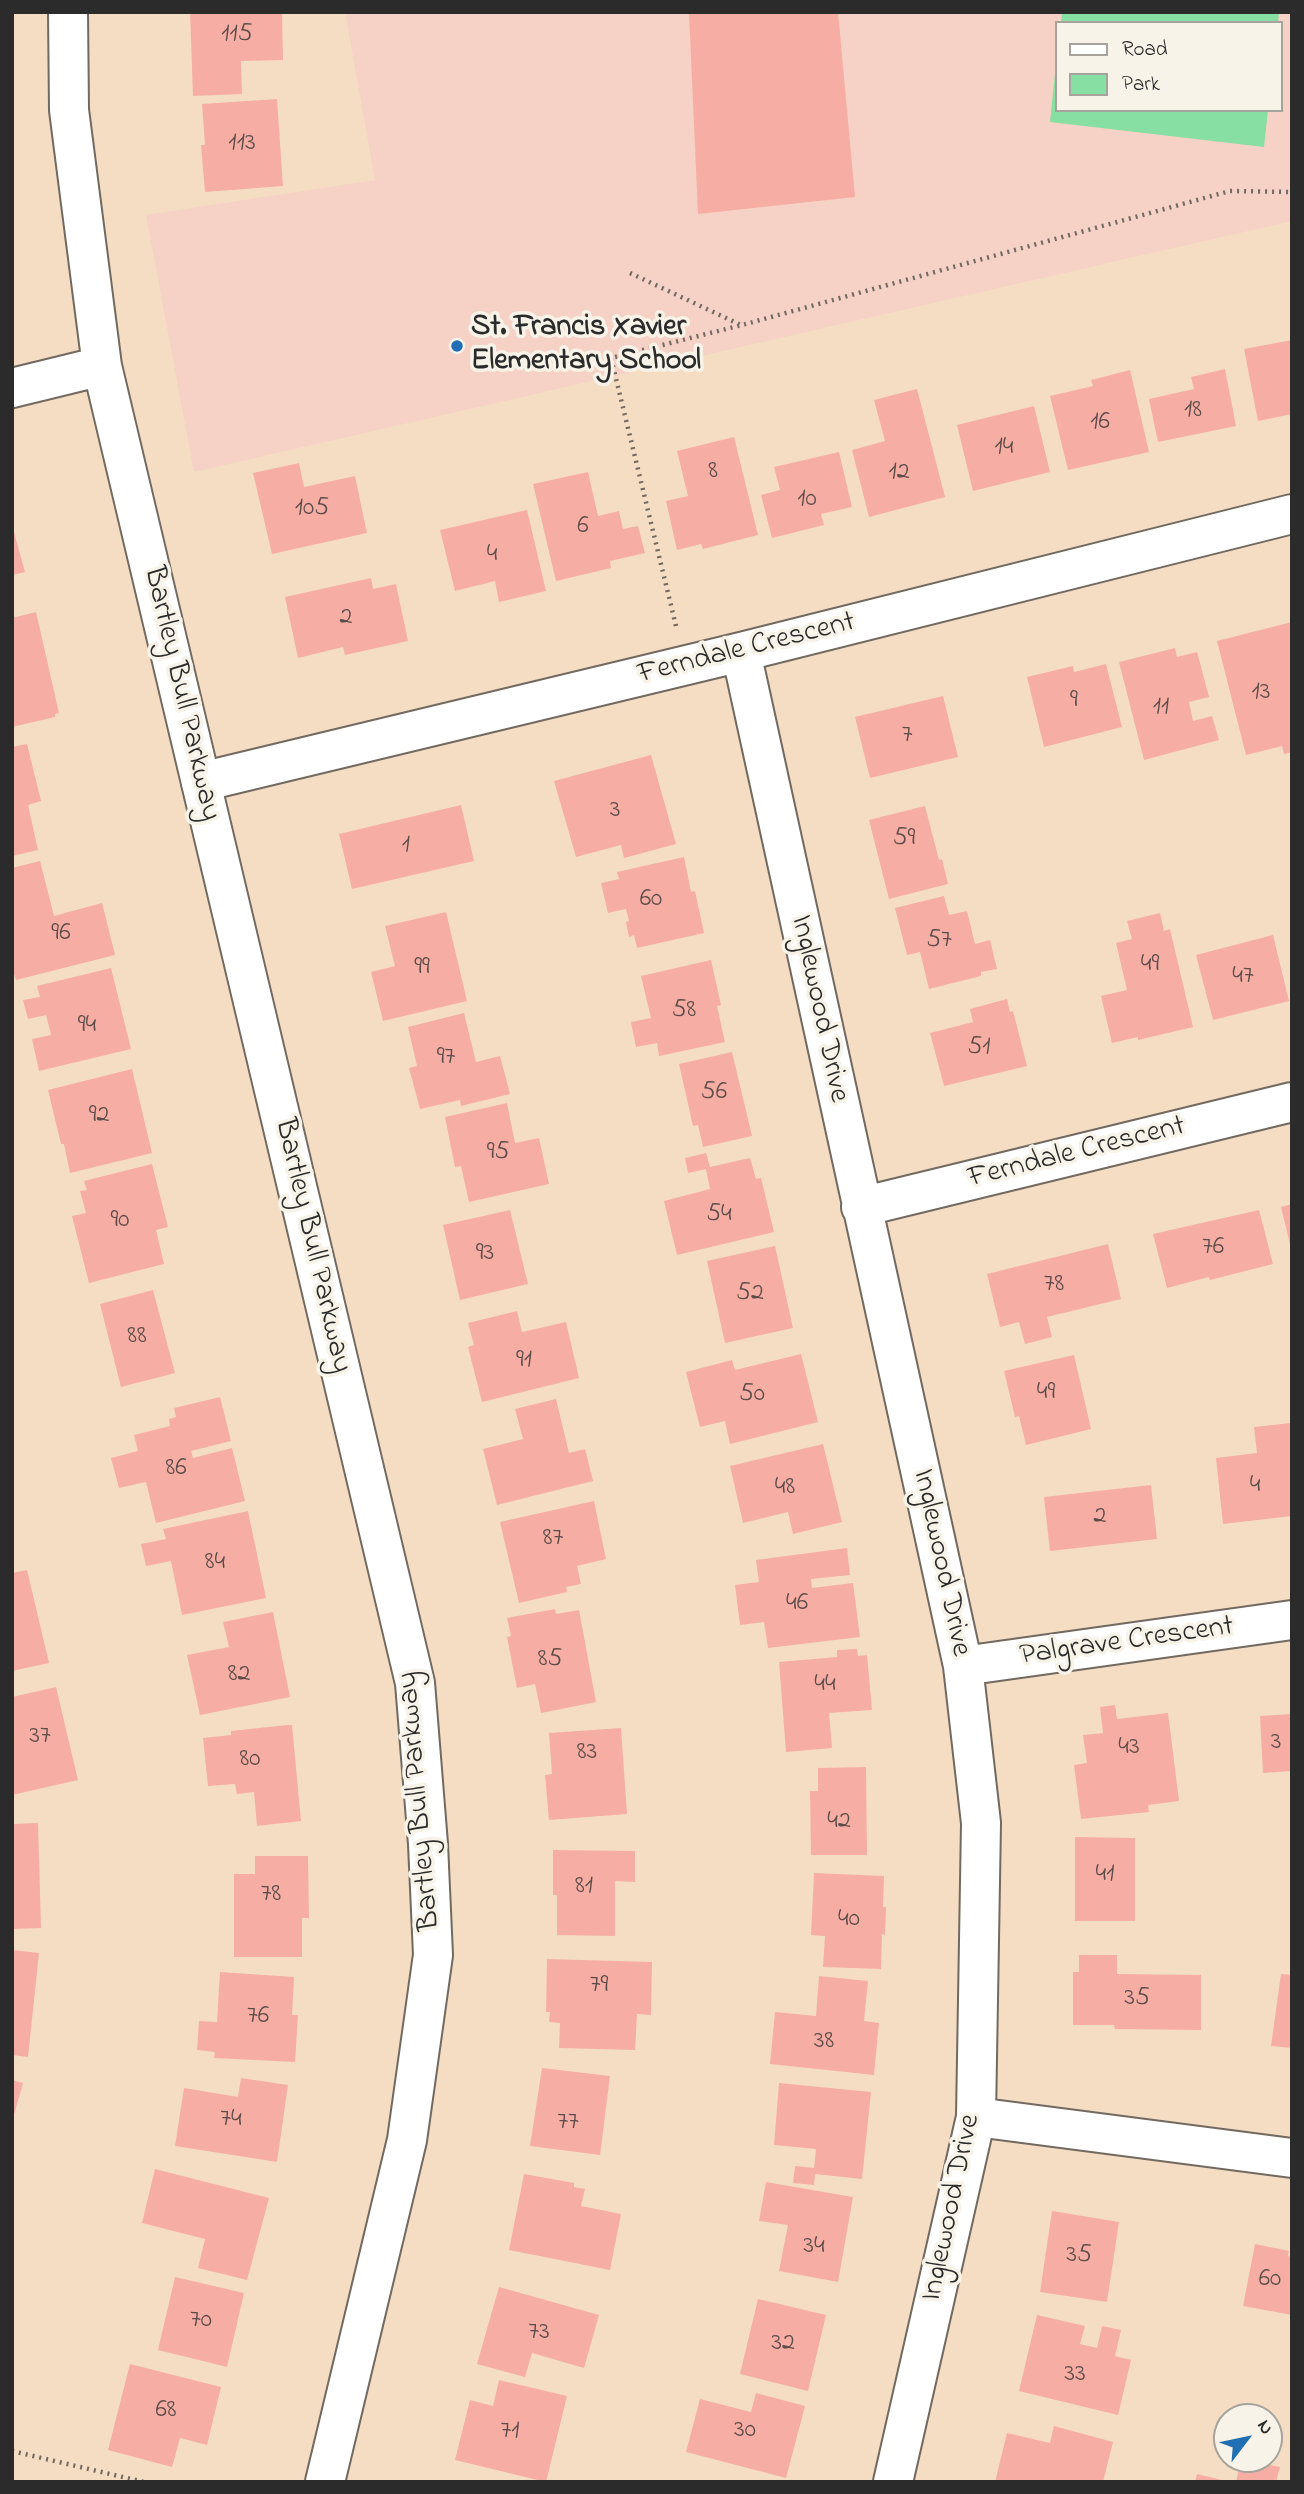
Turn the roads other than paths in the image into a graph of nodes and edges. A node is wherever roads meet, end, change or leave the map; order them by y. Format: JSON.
{"nodes":[{"id":1,"x":68,"y":12,"type":"edge"},
{"id":2,"x":102,"y":366,"type":"junction"},
{"id":3,"x":12,"y":387,"type":"edge"},
{"id":4,"x":1292,"y":514,"type":"edge"},
{"id":5,"x":741,"y":652,"type":"junction"},
{"id":6,"x":201,"y":782,"type":"junction"},
{"id":7,"x":1292,"y":1102,"type":"edge"},
{"id":8,"x":861,"y":1207,"type":"junction"},
{"id":9,"x":1292,"y":1620,"type":"edge"},
{"id":10,"x":963,"y":1666,"type":"junction"},
{"id":11,"x":976,"y":2117,"type":"junction"},
{"id":12,"x":1292,"y":2158,"type":"edge"},
{"id":13,"x":325,"y":2482,"type":"edge"},
{"id":14,"x":893,"y":2482,"type":"edge"}],
"edges":[{"from":1,"to":2,"type":"street","name":"Bartley Bull Parkway"},
{"from":2,"to":3,"type":"street"},
{"from":2,"to":6,"type":"street","name":"Bartley Bull Parkway"},
{"from":4,"to":5,"type":"street","name":"Ferndale Crescent"},
{"from":5,"to":6,"type":"street","name":"Ferndale Crescent"},
{"from":5,"to":8,"type":"street","name":"Inglewood Drive"},
{"from":6,"to":13,"type":"street","name":"Bartley Bull Parkway"},
{"from":7,"to":8,"type":"street","name":"Ferndale Crescent"},
{"from":8,"to":10,"type":"street","name":"Inglewood Drive"},
{"from":9,"to":10,"type":"street","name":"Palgrave Crescent"},
{"from":10,"to":11,"type":"street","name":"Inglewood Drive"},
{"from":11,"to":12,"type":"street"},
{"from":11,"to":14,"type":"street","name":"Inglewood Drive"}]}
